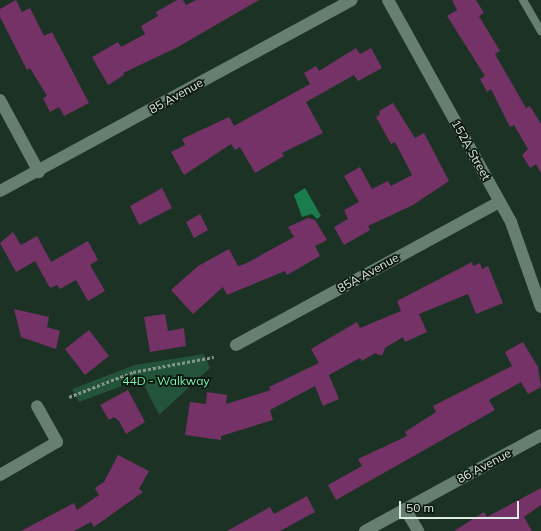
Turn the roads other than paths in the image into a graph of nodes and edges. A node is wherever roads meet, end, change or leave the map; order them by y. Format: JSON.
{"nodes":[{"id":1,"x":352,"y":0,"type":"edge"},
{"id":2,"x":388,"y":0,"type":"edge"},
{"id":3,"x":523,"y":0,"type":"edge"},
{"id":4,"x":541,"y":31,"type":"edge"},
{"id":5,"x":0,"y":100,"type":"edge"},
{"id":6,"x":39,"y":172,"type":"junction"},
{"id":7,"x":0,"y":191,"type":"edge"},
{"id":8,"x":499,"y":202,"type":"junction"},
{"id":9,"x":539,"y":294,"type":"edge"},
{"id":10,"x":541,"y":307,"type":"edge"},
{"id":11,"x":236,"y":346,"type":"dead end"},
{"id":12,"x":38,"y":406,"type":"dead end"},
{"id":13,"x":541,"y":435,"type":"edge"},
{"id":14,"x":0,"y":474,"type":"edge"},
{"id":15,"x":405,"y":509,"type":"junction"},
{"id":16,"x":365,"y":531,"type":"edge"},
{"id":17,"x":418,"y":531,"type":"edge"}],
"edges":[{"from":1,"to":6,"type":"street","name":"85 Avenue"},
{"from":2,"to":8,"type":"street","name":"152A Street"},
{"from":3,"to":4,"type":"lane"},
{"from":5,"to":6,"type":"street"},
{"from":6,"to":7,"type":"street","name":"85 Avenue"},
{"from":8,"to":9,"type":"street","name":"152A Street"},
{"from":8,"to":11,"type":"street","name":"85A Avenue"},
{"from":9,"to":10,"type":"street","name":"152A Street"},
{"from":12,"to":14,"type":"street"},
{"from":13,"to":15,"type":"street","name":"86 Avenue"},
{"from":15,"to":16,"type":"street","name":"86 Avenue"},
{"from":15,"to":17,"type":"street"}]}
